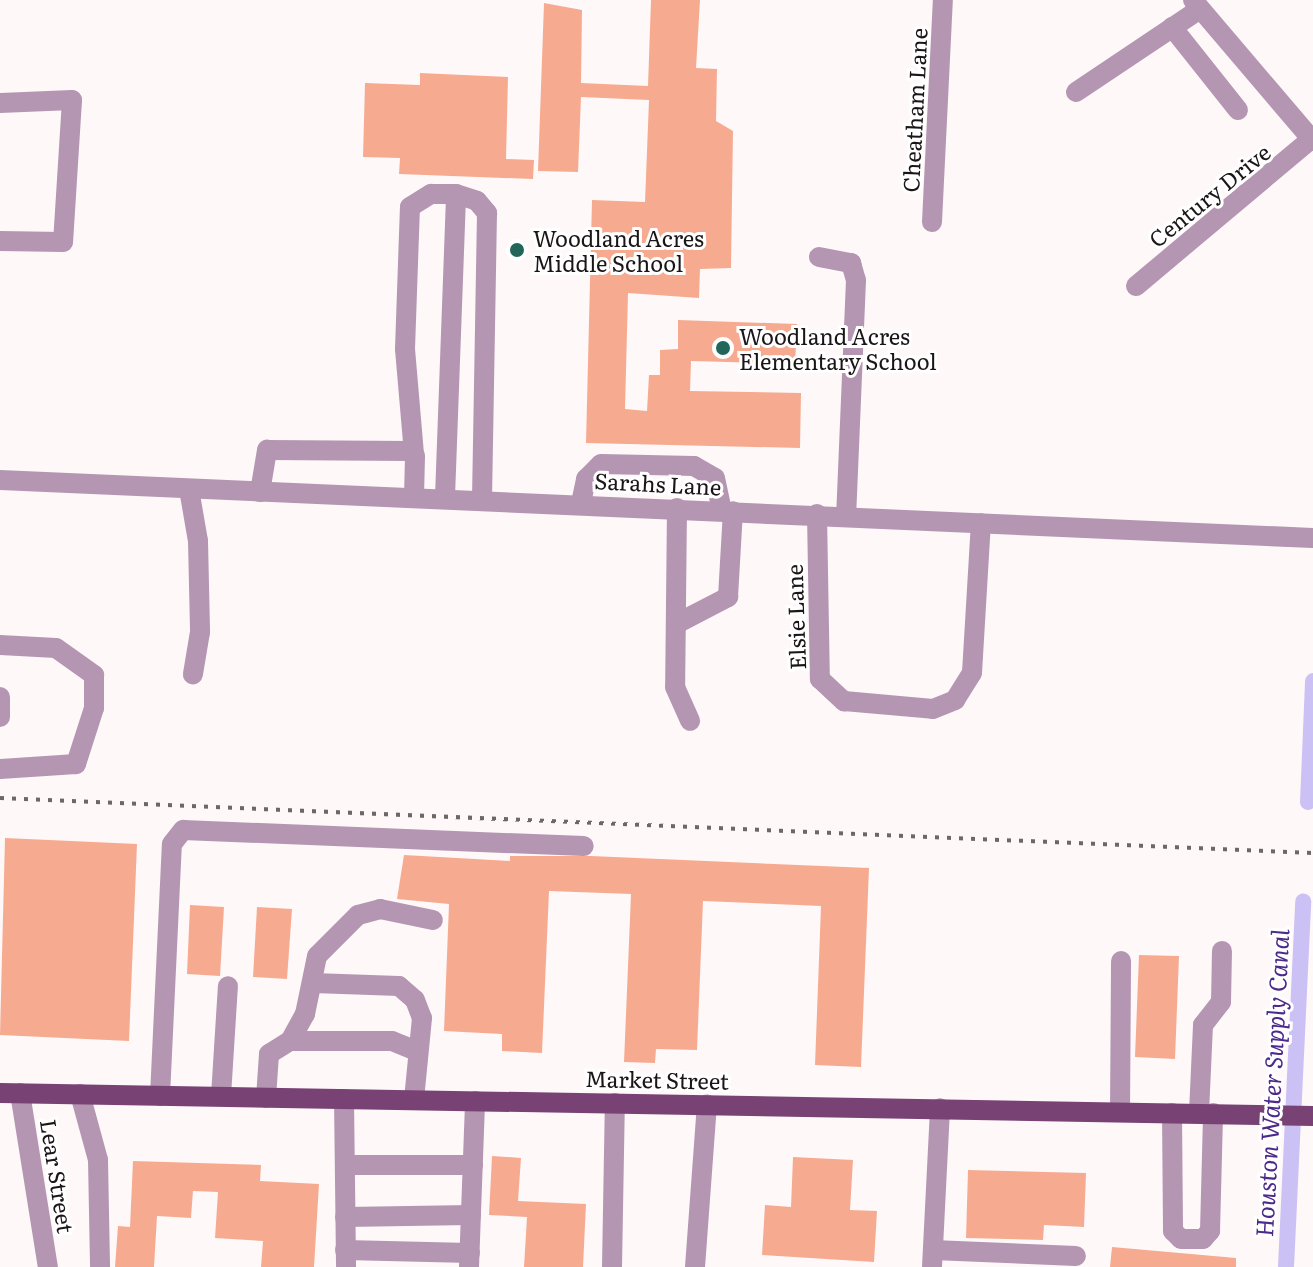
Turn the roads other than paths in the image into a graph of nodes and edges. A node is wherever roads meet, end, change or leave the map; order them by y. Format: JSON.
{"nodes":[{"id":1,"x":943,"y":0,"type":"edge"},
{"id":2,"x":1196,"y":4,"type":"edge"},
{"id":3,"x":1172,"y":27,"type":"junction"},
{"id":4,"x":1076,"y":92,"type":"dead end"},
{"id":5,"x":0,"y":103,"type":"edge"},
{"id":6,"x":1238,"y":110,"type":"dead end"},
{"id":7,"x":1312,"y":140,"type":"edge"},
{"id":8,"x":456,"y":194,"type":"junction"},
{"id":9,"x":932,"y":222,"type":"dead end"},
{"id":10,"x":0,"y":241,"type":"edge"},
{"id":11,"x":819,"y":257,"type":"dead end"},
{"id":12,"x":1136,"y":286,"type":"dead end"},
{"id":13,"x":414,"y":454,"type":"junction"},
{"id":14,"x":0,"y":480,"type":"edge"},
{"id":15,"x":189,"y":489,"type":"junction"},
{"id":16,"x":260,"y":492,"type":"junction"},
{"id":17,"x":414,"y":496,"type":"junction"},
{"id":18,"x":445,"y":497,"type":"junction"},
{"id":19,"x":482,"y":499,"type":"junction"},
{"id":20,"x":581,"y":503,"type":"junction"},
{"id":21,"x":677,"y":508,"type":"junction"},
{"id":22,"x":727,"y":510,"type":"junction"},
{"id":23,"x":817,"y":514,"type":"junction"},
{"id":24,"x":846,"y":516,"type":"junction"},
{"id":25,"x":981,"y":523,"type":"junction"},
{"id":26,"x":1313,"y":538,"type":"edge"},
{"id":27,"x":676,"y":624,"type":"junction"},
{"id":28,"x":0,"y":645,"type":"edge"},
{"id":29,"x":193,"y":674,"type":"dead end"},
{"id":30,"x":0,"y":697,"type":"edge"},
{"id":31,"x":0,"y":717,"type":"edge"},
{"id":32,"x":690,"y":721,"type":"dead end"},
{"id":33,"x":0,"y":769,"type":"edge"},
{"id":34,"x":584,"y":846,"type":"dead end"},
{"id":35,"x":433,"y":920,"type":"dead end"},
{"id":36,"x":1222,"y":951,"type":"dead end"},
{"id":37,"x":1121,"y":961,"type":"dead end"},
{"id":38,"x":313,"y":983,"type":"junction"},
{"id":39,"x":228,"y":986,"type":"dead end"},
{"id":40,"x":290,"y":1041,"type":"junction"},
{"id":41,"x":417,"y":1051,"type":"junction"},
{"id":42,"x":10,"y":1093,"type":"edge"},
{"id":43,"x":80,"y":1094,"type":"junction"},
{"id":44,"x":160,"y":1096,"type":"junction"},
{"id":45,"x":221,"y":1096,"type":"junction"},
{"id":46,"x":266,"y":1098,"type":"junction"},
{"id":47,"x":344,"y":1099,"type":"junction"},
{"id":48,"x":414,"y":1100,"type":"junction"},
{"id":49,"x":475,"y":1101,"type":"junction"},
{"id":50,"x":615,"y":1103,"type":"junction"},
{"id":51,"x":707,"y":1104,"type":"junction"},
{"id":52,"x":940,"y":1108,"type":"junction"},
{"id":53,"x":1120,"y":1112,"type":"junction"},
{"id":54,"x":1172,"y":1113,"type":"junction"},
{"id":55,"x":1206,"y":1113,"type":"junction"},
{"id":56,"x":1313,"y":1116,"type":"edge"},
{"id":57,"x":345,"y":1165,"type":"junction"},
{"id":58,"x":473,"y":1165,"type":"junction"},
{"id":59,"x":471,"y":1215,"type":"junction"},
{"id":60,"x":345,"y":1217,"type":"junction"},
{"id":61,"x":1076,"y":1256,"type":"dead end"},
{"id":62,"x":346,"y":1258,"type":"edge"},
{"id":63,"x":933,"y":1259,"type":"edge"},
{"id":64,"x":470,"y":1260,"type":"edge"},
{"id":65,"x":48,"y":1267,"type":"edge"},
{"id":66,"x":100,"y":1267,"type":"edge"},
{"id":67,"x":612,"y":1267,"type":"edge"},
{"id":68,"x":695,"y":1267,"type":"edge"}],
"edges":[{"from":1,"to":9,"type":"street","name":"Cheatham Lane"},
{"from":2,"to":3,"type":"street"},
{"from":2,"to":7,"type":"street"},
{"from":3,"to":4,"type":"street"},
{"from":3,"to":6,"type":"street"},
{"from":5,"to":10,"type":"street"},
{"from":7,"to":12,"type":"street","name":"Century Drive"},
{"from":8,"to":13,"type":"street"},
{"from":8,"to":18,"type":"street"},
{"from":8,"to":19,"type":"street"},
{"from":11,"to":24,"type":"street"},
{"from":13,"to":16,"type":"street"},
{"from":13,"to":17,"type":"street"},
{"from":14,"to":15,"type":"street","name":"Sarahs Lane"},
{"from":15,"to":16,"type":"street","name":"Sarahs Lane"},
{"from":15,"to":29,"type":"street"},
{"from":16,"to":17,"type":"street","name":"Sarahs Lane"},
{"from":17,"to":18,"type":"street","name":"Sarahs Lane"},
{"from":18,"to":19,"type":"street","name":"Sarahs Lane"},
{"from":19,"to":20,"type":"street","name":"Sarahs Lane"},
{"from":20,"to":21,"type":"street","name":"Sarahs Lane"},
{"from":20,"to":22,"type":"street"},
{"from":21,"to":22,"type":"street","name":"Sarahs Lane"},
{"from":21,"to":27,"type":"street"},
{"from":22,"to":23,"type":"street","name":"Sarahs Lane"},
{"from":22,"to":27,"type":"street"},
{"from":23,"to":24,"type":"street","name":"Sarahs Lane"},
{"from":23,"to":25,"type":"street","name":"Elsie Lane"},
{"from":24,"to":25,"type":"street","name":"Sarahs Lane"},
{"from":25,"to":26,"type":"street","name":"Sarahs Lane"},
{"from":27,"to":32,"type":"street"},
{"from":28,"to":33,"type":"street"},
{"from":30,"to":31,"type":"street"},
{"from":34,"to":44,"type":"street"},
{"from":35,"to":38,"type":"street"},
{"from":36,"to":55,"type":"street"},
{"from":37,"to":53,"type":"street"},
{"from":38,"to":40,"type":"street"},
{"from":38,"to":41,"type":"street"},
{"from":39,"to":45,"type":"street"},
{"from":40,"to":41,"type":"street"},
{"from":40,"to":46,"type":"street"},
{"from":41,"to":48,"type":"street"},
{"from":42,"to":43,"type":"main road","name":"Market Street"},
{"from":42,"to":65,"type":"street","name":"Lear Street"},
{"from":43,"to":44,"type":"main road","name":"Market Street"},
{"from":43,"to":66,"type":"street"},
{"from":44,"to":45,"type":"main road","name":"Market Street"},
{"from":45,"to":46,"type":"main road","name":"Market Street"},
{"from":46,"to":47,"type":"main road","name":"Market Street"},
{"from":47,"to":48,"type":"main road","name":"Market Street"},
{"from":47,"to":57,"type":"street"},
{"from":48,"to":49,"type":"main road","name":"Market Street"},
{"from":49,"to":50,"type":"main road","name":"Market Street"},
{"from":49,"to":58,"type":"street"},
{"from":50,"to":51,"type":"main road","name":"Market Street"},
{"from":50,"to":67,"type":"street"},
{"from":51,"to":52,"type":"main road","name":"Market Street"},
{"from":51,"to":68,"type":"street"},
{"from":52,"to":53,"type":"main road","name":"Market Street"},
{"from":52,"to":63,"type":"street"},
{"from":53,"to":54,"type":"main road","name":"Market Street"},
{"from":54,"to":55,"type":"main road","name":"Market Street"},
{"from":54,"to":55,"type":"street"},
{"from":55,"to":56,"type":"main road","name":"Market Street"},
{"from":57,"to":58,"type":"street"},
{"from":57,"to":60,"type":"street"},
{"from":58,"to":59,"type":"street"},
{"from":59,"to":60,"type":"street"},
{"from":59,"to":64,"type":"street"},
{"from":60,"to":62,"type":"street"},
{"from":61,"to":63,"type":"street"},
{"from":62,"to":64,"type":"street"}]}
